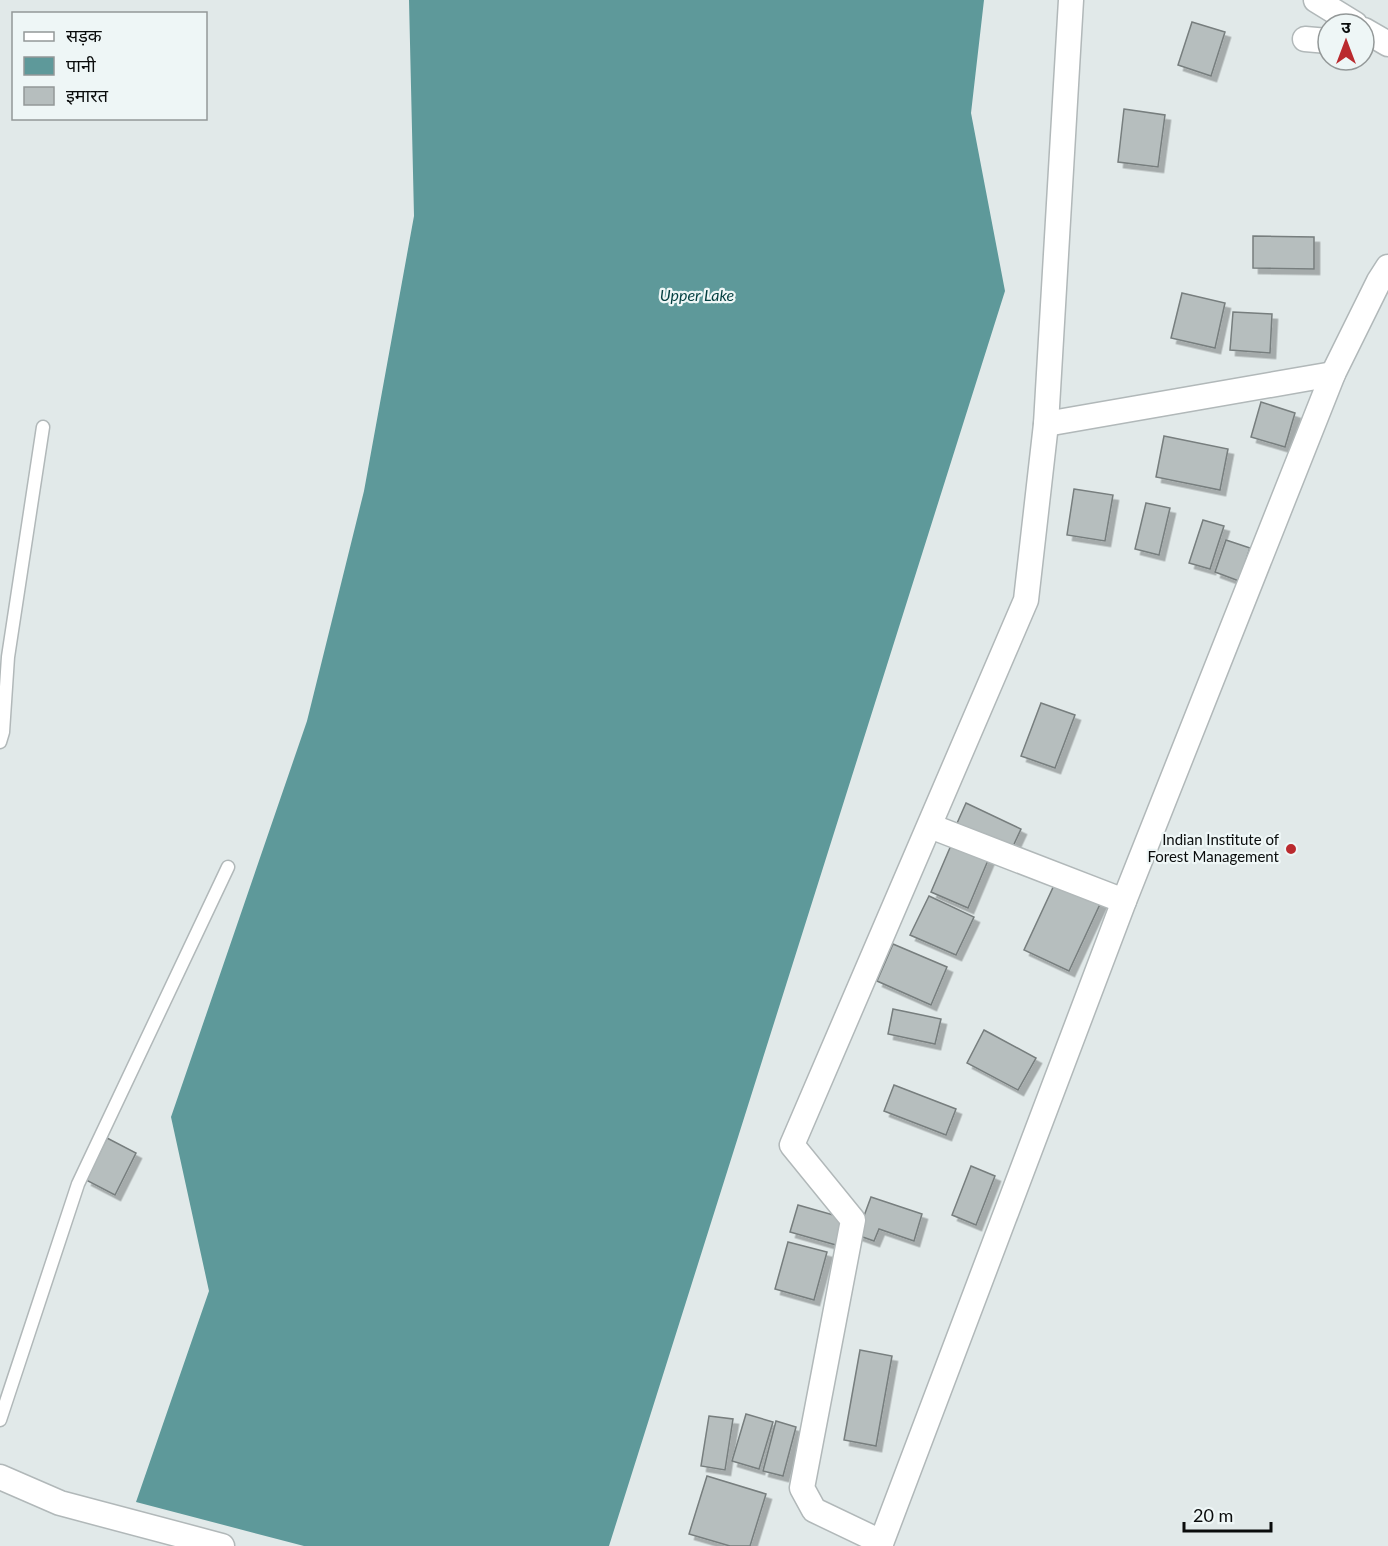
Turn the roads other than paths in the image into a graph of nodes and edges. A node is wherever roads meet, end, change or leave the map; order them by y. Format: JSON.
{"nodes":[{"id":1,"x":1071,"y":0,"type":"edge"},
{"id":2,"x":1316,"y":0,"type":"edge"},
{"id":3,"x":1336,"y":12,"type":"edge"},
{"id":4,"x":1388,"y":267,"type":"edge"},
{"id":5,"x":1333,"y":374,"type":"junction"},
{"id":6,"x":1046,"y":424,"type":"junction"},
{"id":7,"x":43,"y":427,"type":"dead end"},
{"id":8,"x":0,"y":742,"type":"edge"},
{"id":9,"x":930,"y":826,"type":"junction"},
{"id":10,"x":228,"y":867,"type":"dead end"},
{"id":11,"x":1124,"y":902,"type":"junction"},
{"id":12,"x":0,"y":1420,"type":"edge"},
{"id":13,"x":0,"y":1477,"type":"edge"},
{"id":14,"x":880,"y":1544,"type":"edge"},
{"id":15,"x":222,"y":1546,"type":"edge"}],
"edges":[{"from":1,"to":6,"type":"street"},
{"from":2,"to":3,"type":"street"},
{"from":4,"to":5,"type":"street"},
{"from":5,"to":6,"type":"street"},
{"from":5,"to":11,"type":"street"},
{"from":6,"to":9,"type":"street"},
{"from":7,"to":8,"type":"lane"},
{"from":9,"to":11,"type":"street"},
{"from":9,"to":14,"type":"street"},
{"from":10,"to":12,"type":"lane"},
{"from":11,"to":14,"type":"street"},
{"from":13,"to":15,"type":"street"}]}
